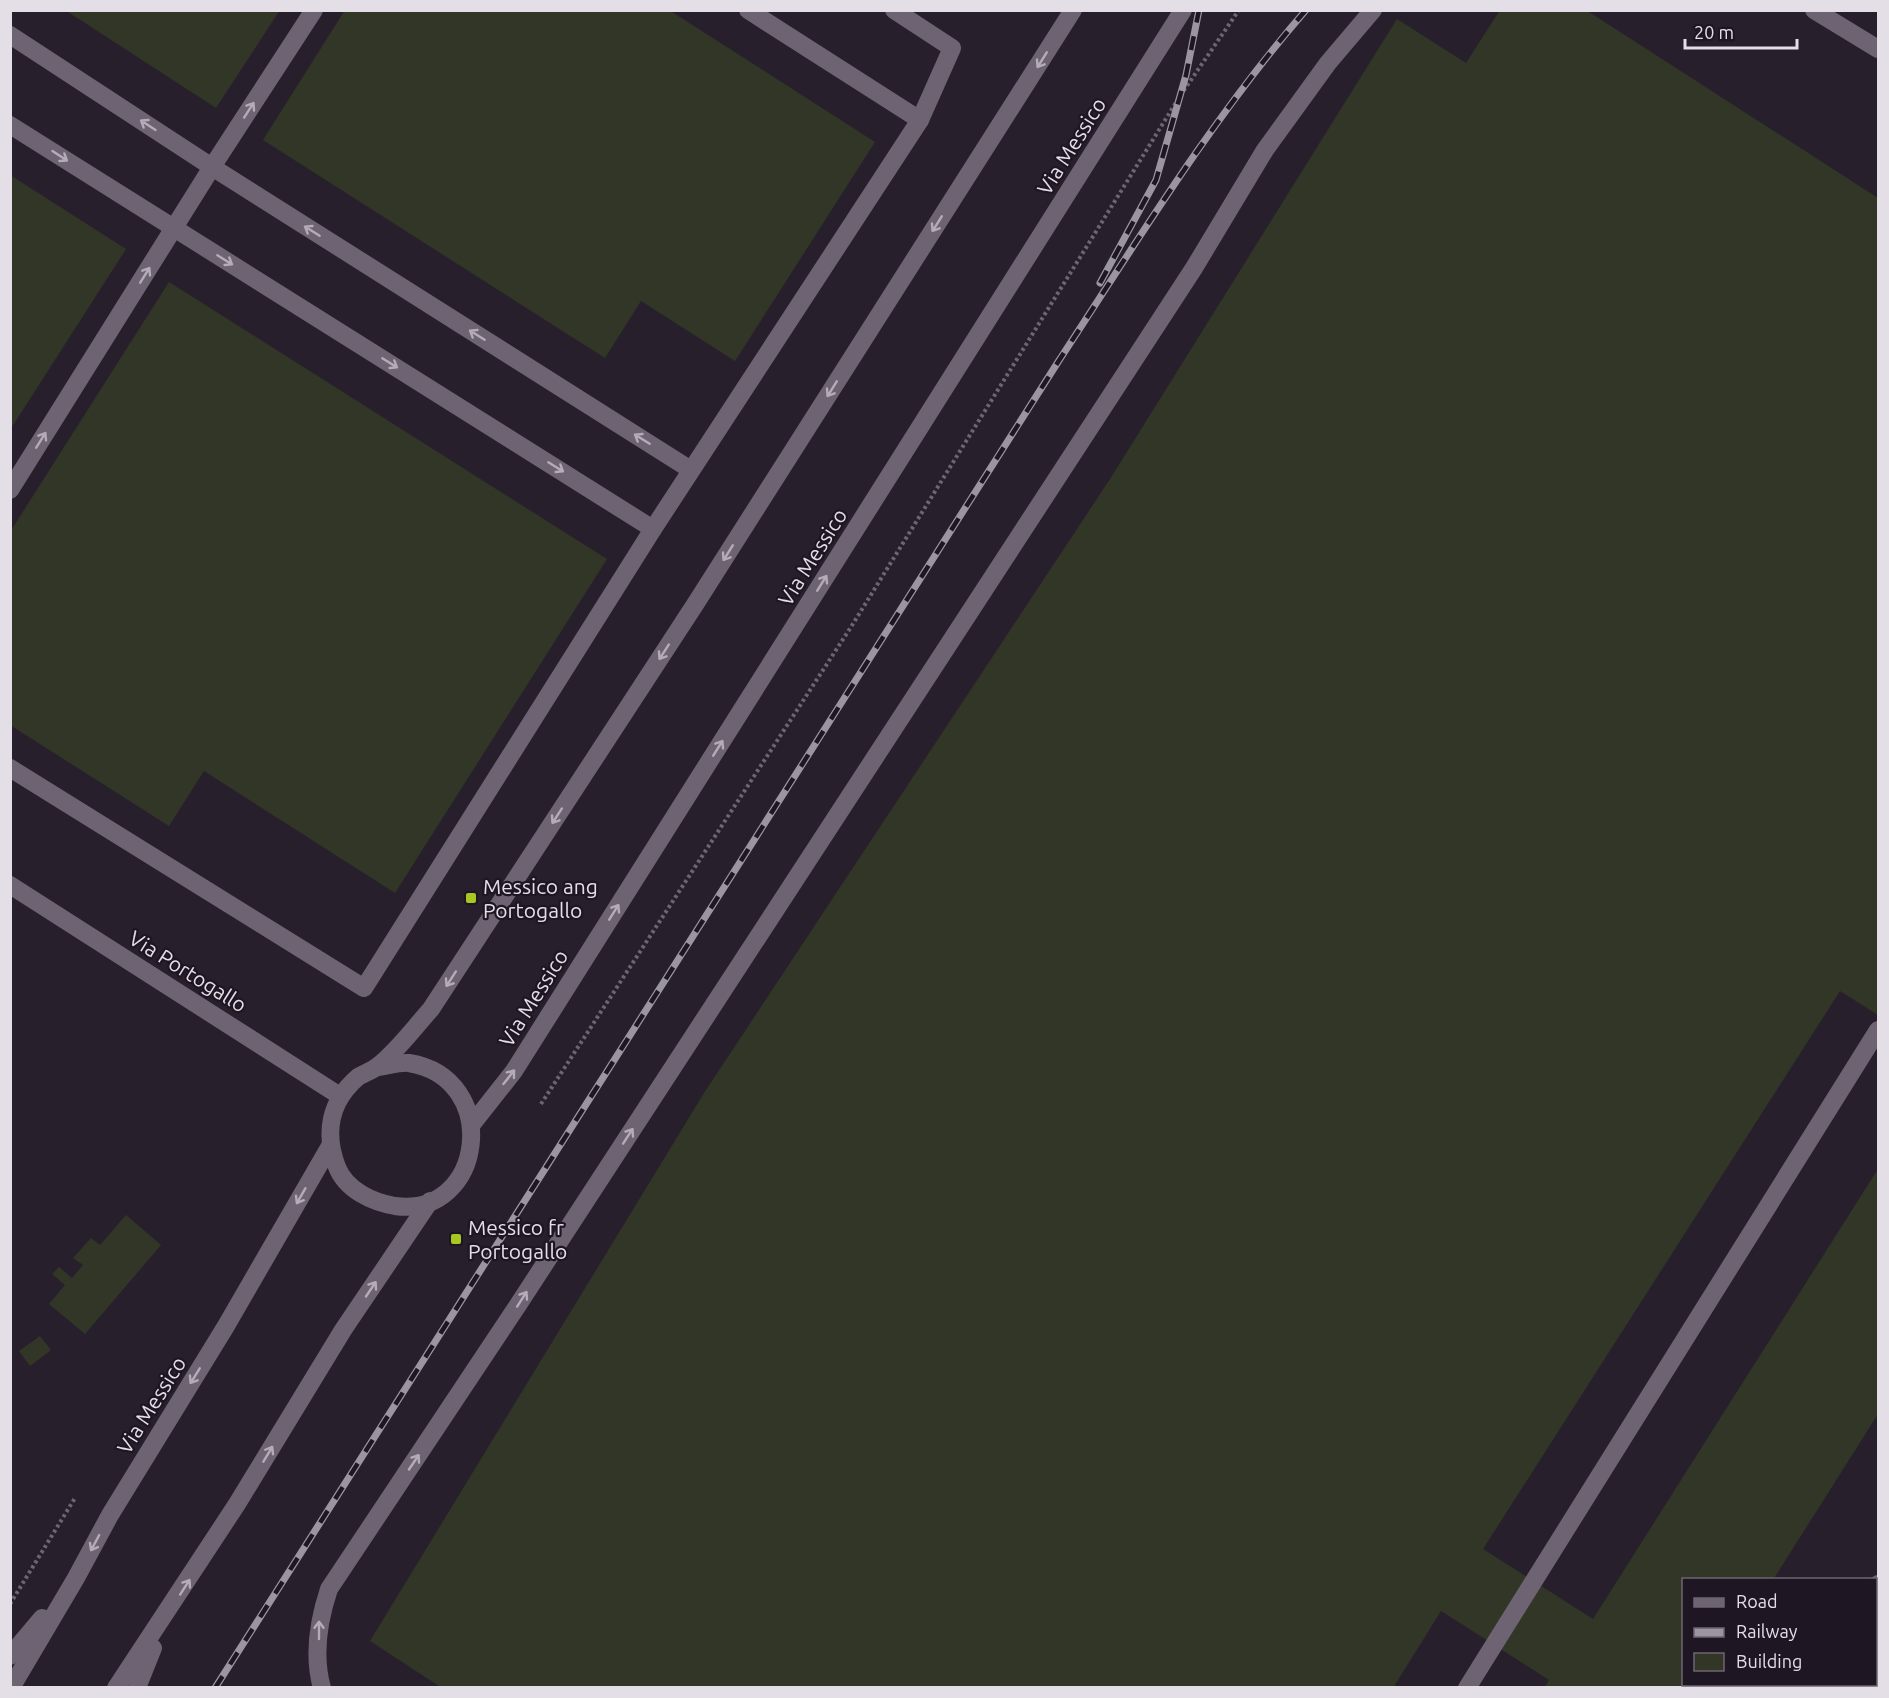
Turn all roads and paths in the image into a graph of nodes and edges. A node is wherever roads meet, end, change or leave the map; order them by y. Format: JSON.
{"nodes":[{"id":1,"x":314,"y":10,"type":"edge"},
{"id":2,"x":748,"y":10,"type":"edge"},
{"id":3,"x":894,"y":10,"type":"edge"},
{"id":4,"x":1073,"y":10,"type":"edge"},
{"id":5,"x":1183,"y":10,"type":"edge"},
{"id":6,"x":1239,"y":10,"type":"edge"},
{"id":7,"x":1373,"y":10,"type":"edge"},
{"id":8,"x":1814,"y":10,"type":"edge"},
{"id":9,"x":10,"y":35,"type":"edge"},
{"id":10,"x":1878,"y":49,"type":"edge"},
{"id":11,"x":920,"y":120,"type":"junction"},
{"id":12,"x":10,"y":125,"type":"edge"},
{"id":13,"x":212,"y":167,"type":"junction"},
{"id":14,"x":174,"y":228,"type":"junction"},
{"id":15,"x":691,"y":470,"type":"junction"},
{"id":16,"x":10,"y":490,"type":"edge"},
{"id":17,"x":653,"y":529,"type":"junction"},
{"id":18,"x":10,"y":768,"type":"edge"},
{"id":19,"x":10,"y":885,"type":"edge"},
{"id":20,"x":1878,"y":1030,"type":"edge"},
{"id":21,"x":378,"y":1067,"type":"junction"},
{"id":22,"x":340,"y":1096,"type":"junction"},
{"id":23,"x":541,"y":1104,"type":"dead end"},
{"id":24,"x":473,"y":1123,"type":"junction"},
{"id":25,"x":330,"y":1146,"type":"junction"},
{"id":26,"x":430,"y":1202,"type":"junction"},
{"id":27,"x":75,"y":1498,"type":"dead end"},
{"id":28,"x":76,"y":1578,"type":"junction"},
{"id":29,"x":10,"y":1604,"type":"edge"},
{"id":30,"x":168,"y":1614,"type":"junction"},
{"id":31,"x":10,"y":1656,"type":"edge"},
{"id":32,"x":11,"y":1688,"type":"edge"},
{"id":33,"x":116,"y":1688,"type":"edge"},
{"id":34,"x":136,"y":1688,"type":"edge"},
{"id":35,"x":322,"y":1688,"type":"edge"},
{"id":36,"x":1467,"y":1688,"type":"edge"}],
"edges":[{"from":13,"to":1,"type":"street","one_way":true},
{"from":2,"to":11,"type":"street"},
{"from":3,"to":11,"type":"street"},
{"from":4,"to":21,"type":"street","name":"Via Messico","one_way":true},
{"from":24,"to":5,"type":"street","name":"Via Messico","one_way":true},
{"from":6,"to":23,"type":"path"},
{"from":35,"to":7,"type":"street","one_way":true},
{"from":8,"to":10,"type":"street"},
{"from":13,"to":9,"type":"street","one_way":true},
{"from":11,"to":15,"type":"street"},
{"from":12,"to":14,"type":"street","one_way":true},
{"from":13,"to":14,"type":"street"},
{"from":15,"to":13,"type":"street","one_way":true},
{"from":16,"to":14,"type":"street","one_way":true},
{"from":14,"to":17,"type":"street","one_way":true},
{"from":15,"to":17,"type":"street"},
{"from":17,"to":18,"type":"street"},
{"from":19,"to":22,"type":"street","name":"Via Portogallo"},
{"from":20,"to":36,"type":"street"},
{"from":21,"to":22,"type":"street","name":"Via Messico"},
{"from":21,"to":24,"type":"street","name":"Via Messico"},
{"from":22,"to":25,"type":"street","name":"Via Messico"},
{"from":24,"to":26,"type":"street","name":"Via Messico"},
{"from":25,"to":26,"type":"street","name":"Via Messico"},
{"from":25,"to":28,"type":"street","name":"Via Messico","one_way":true},
{"from":30,"to":26,"type":"street","name":"Via Messico","one_way":true},
{"from":27,"to":29,"type":"path"},
{"from":28,"to":31,"type":"street"},
{"from":28,"to":32,"type":"street","name":"Via Messico"},
{"from":30,"to":33,"type":"street","name":"Via Messico"},
{"from":30,"to":34,"type":"street"}]}
